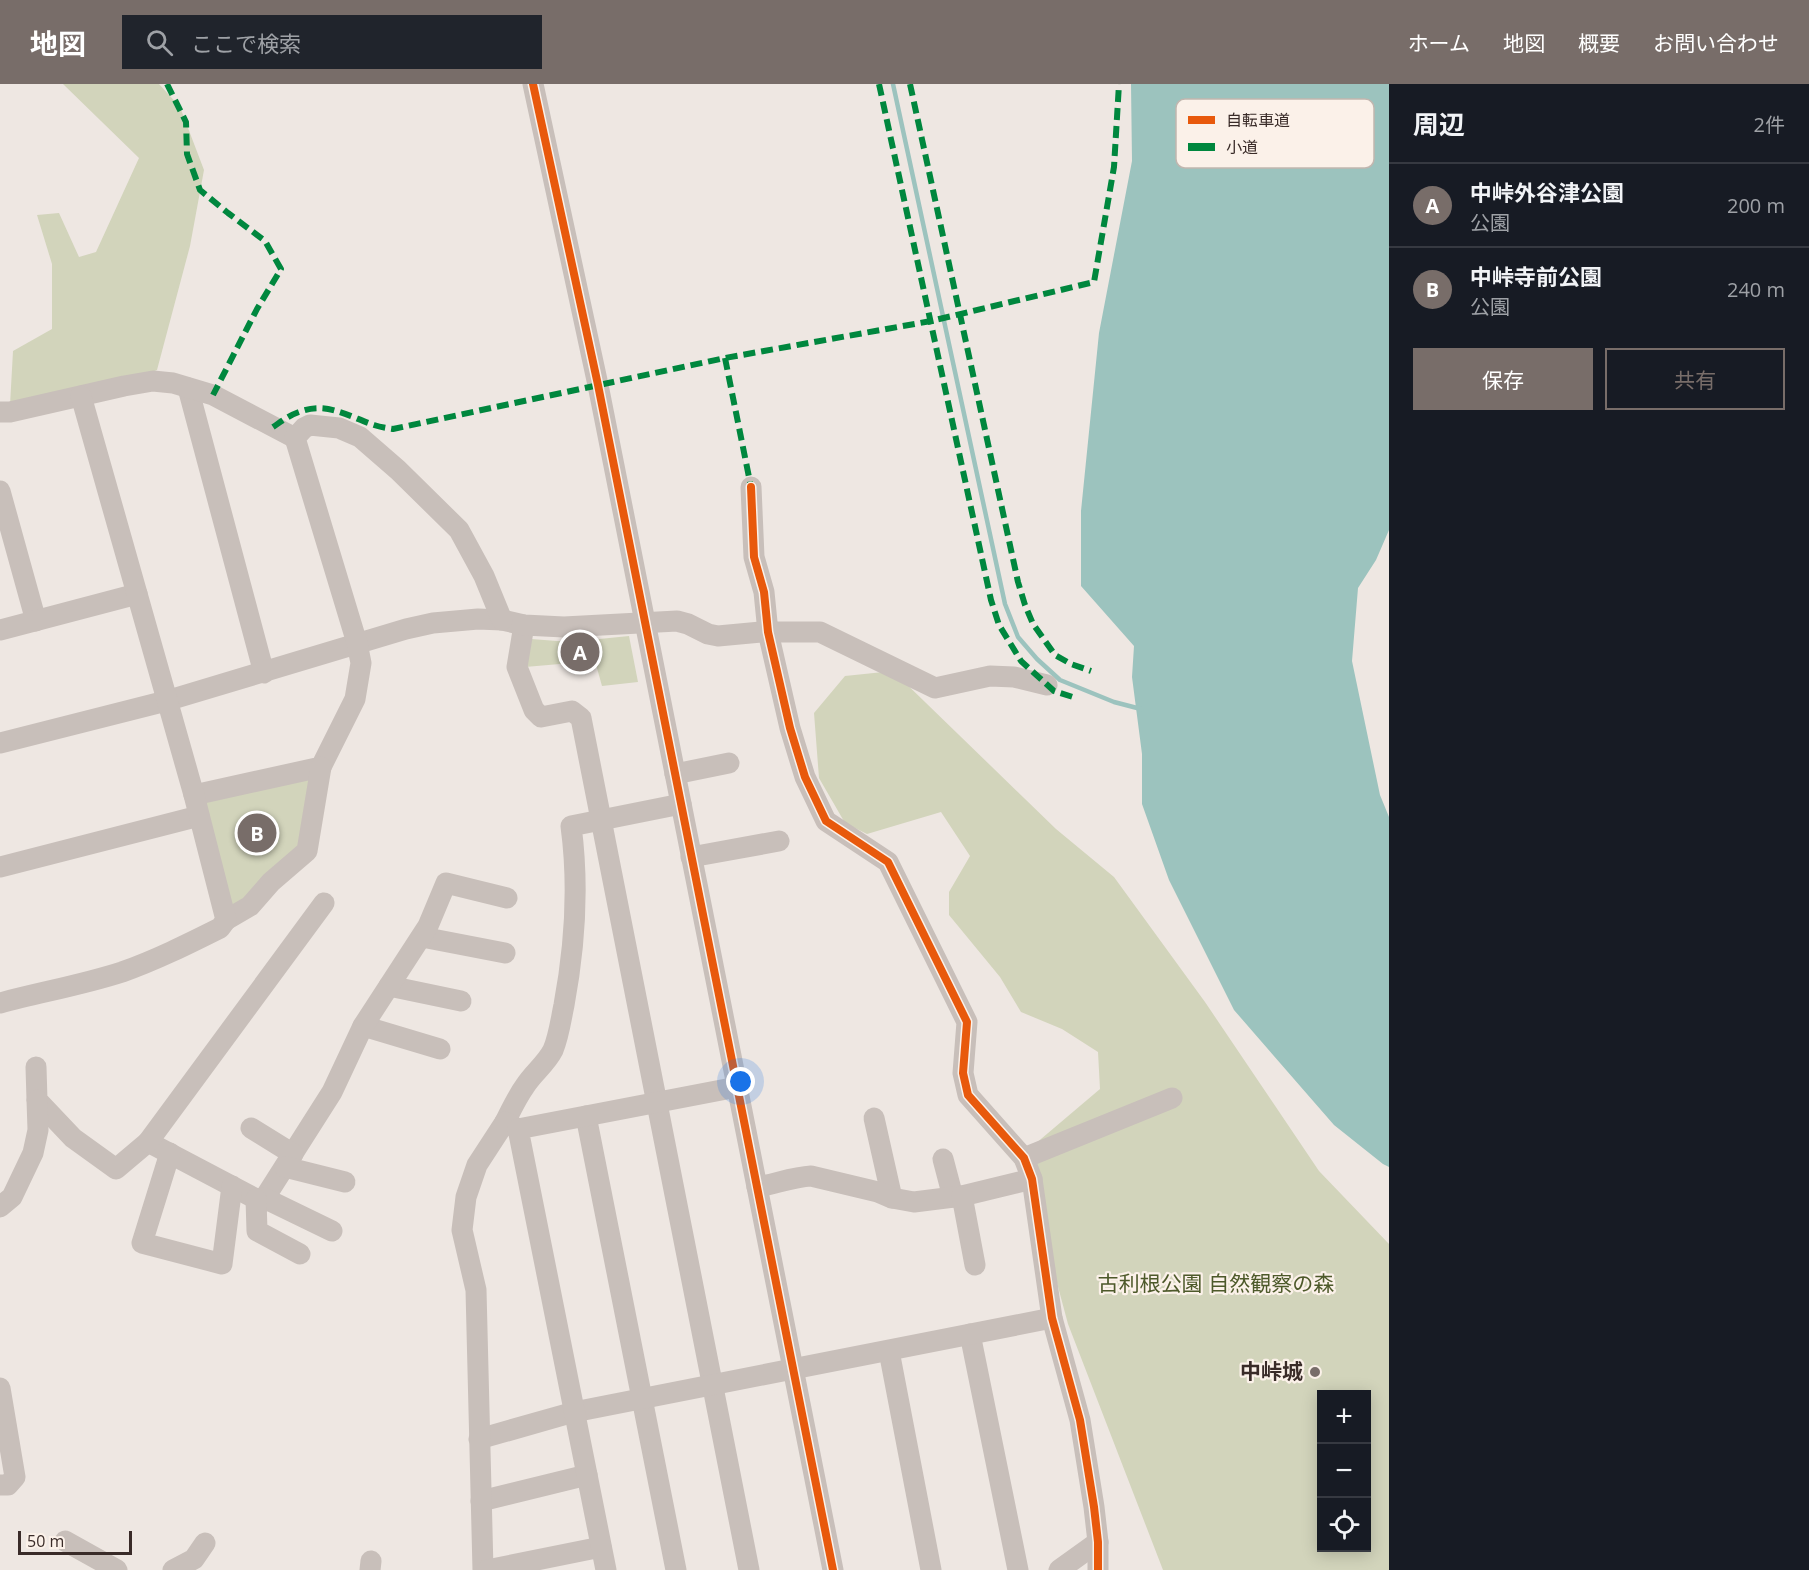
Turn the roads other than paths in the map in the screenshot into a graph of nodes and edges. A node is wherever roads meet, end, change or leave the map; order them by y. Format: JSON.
{"nodes":[{"id":1,"x":533,"y":84,"type":"edge"},
{"id":2,"x":188,"y":388,"type":"junction"},
{"id":3,"x":81,"y":396,"type":"junction"},
{"id":4,"x":0,"y":412,"type":"edge"},
{"id":5,"x":295,"y":438,"type":"junction"},
{"id":6,"x":751,"y":487,"type":"dead end"},
{"id":7,"x":0,"y":491,"type":"edge"},
{"id":8,"x":137,"y":594,"type":"junction"},
{"id":9,"x":502,"y":620,"type":"junction"},
{"id":10,"x":36,"y":621,"type":"junction"},
{"id":11,"x":645,"y":624,"type":"junction"},
{"id":12,"x":524,"y":625,"type":"junction"},
{"id":13,"x":0,"y":630,"type":"edge"},
{"id":14,"x":768,"y":632,"type":"junction"},
{"id":15,"x":357,"y":643,"type":"junction"},
{"id":16,"x":264,"y":673,"type":"junction"},
{"id":17,"x":1047,"y":685,"type":"dead end"},
{"id":18,"x":166,"y":701,"type":"junction"},
{"id":19,"x":0,"y":743,"type":"edge"},
{"id":20,"x":729,"y":763,"type":"dead end"},
{"id":21,"x":321,"y":767,"type":"junction"},
{"id":22,"x":675,"y":774,"type":"junction"},
{"id":23,"x":194,"y":795,"type":"junction"},
{"id":24,"x":681,"y":804,"type":"junction"},
{"id":25,"x":199,"y":816,"type":"junction"},
{"id":26,"x":601,"y":820,"type":"junction"},
{"id":27,"x":779,"y":841,"type":"dead end"},
{"id":28,"x":691,"y":857,"type":"junction"},
{"id":29,"x":0,"y":867,"type":"edge"},
{"id":30,"x":507,"y":898,"type":"dead end"},
{"id":31,"x":324,"y":903,"type":"dead end"},
{"id":32,"x":226,"y":920,"type":"junction"},
{"id":33,"x":422,"y":937,"type":"junction"},
{"id":34,"x":505,"y":953,"type":"dead end"},
{"id":35,"x":388,"y":986,"type":"junction"},
{"id":36,"x":461,"y":1001,"type":"dead end"},
{"id":37,"x":0,"y":1003,"type":"edge"},
{"id":38,"x":363,"y":1026,"type":"junction"},
{"id":39,"x":440,"y":1049,"type":"dead end"},
{"id":40,"x":36,"y":1067,"type":"dead end"},
{"id":41,"x":737,"y":1087,"type":"junction"},
{"id":42,"x":1172,"y":1098,"type":"dead end"},
{"id":43,"x":36,"y":1100,"type":"junction"},
{"id":44,"x":656,"y":1102,"type":"junction"},
{"id":45,"x":586,"y":1116,"type":"junction"},
{"id":46,"x":874,"y":1118,"type":"dead end"},
{"id":47,"x":511,"y":1126,"type":"junction"},
{"id":48,"x":250,"y":1128,"type":"dead end"},
{"id":49,"x":148,"y":1142,"type":"junction"},
{"id":50,"x":170,"y":1153,"type":"junction"},
{"id":51,"x":1024,"y":1158,"type":"junction"},
{"id":52,"x":943,"y":1159,"type":"dead end"},
{"id":53,"x":289,"y":1160,"type":"junction"},
{"id":54,"x":1032,"y":1179,"type":"junction"},
{"id":55,"x":345,"y":1182,"type":"dead end"},
{"id":56,"x":232,"y":1186,"type":"junction"},
{"id":57,"x":757,"y":1187,"type":"junction"},
{"id":58,"x":958,"y":1196,"type":"junction"},
{"id":59,"x":892,"y":1198,"type":"junction"},
{"id":60,"x":260,"y":1199,"type":"junction"},
{"id":61,"x":0,"y":1207,"type":"edge"},
{"id":62,"x":332,"y":1231,"type":"dead end"},
{"id":63,"x":300,"y":1254,"type":"dead end"},
{"id":64,"x":975,"y":1265,"type":"dead end"},
{"id":65,"x":1052,"y":1318,"type":"junction"},
{"id":66,"x":969,"y":1334,"type":"junction"},
{"id":67,"x":889,"y":1351,"type":"junction"},
{"id":68,"x":793,"y":1369,"type":"junction"},
{"id":69,"x":713,"y":1385,"type":"junction"},
{"id":70,"x":0,"y":1388,"type":"edge"},
{"id":71,"x":643,"y":1398,"type":"junction"},
{"id":72,"x":574,"y":1412,"type":"junction"},
{"id":73,"x":479,"y":1439,"type":"junction"},
{"id":74,"x":587,"y":1475,"type":"junction"},
{"id":75,"x":0,"y":1485,"type":"edge"},
{"id":76,"x":481,"y":1501,"type":"junction"},
{"id":77,"x":65,"y":1541,"type":"dead end"},
{"id":78,"x":1098,"y":1542,"type":"junction"},
{"id":79,"x":205,"y":1543,"type":"dead end"},
{"id":80,"x":601,"y":1547,"type":"junction"},
{"id":81,"x":117,"y":1570,"type":"edge"},
{"id":82,"x":173,"y":1570,"type":"edge"},
{"id":83,"x":485,"y":1570,"type":"edge"},
{"id":84,"x":606,"y":1570,"type":"edge"},
{"id":85,"x":676,"y":1570,"type":"edge"},
{"id":86,"x":749,"y":1570,"type":"edge"},
{"id":87,"x":833,"y":1570,"type":"edge"},
{"id":88,"x":932,"y":1570,"type":"edge"},
{"id":89,"x":1018,"y":1570,"type":"edge"},
{"id":90,"x":1059,"y":1570,"type":"edge"},
{"id":91,"x":1098,"y":1570,"type":"edge"}],
"edges":[{"from":1,"to":11,"type":"street"},
{"from":2,"to":3,"type":"street"},
{"from":2,"to":5,"type":"street"},
{"from":2,"to":16,"type":"street"},
{"from":3,"to":4,"type":"street"},
{"from":3,"to":8,"type":"street"},
{"from":5,"to":9,"type":"street"},
{"from":5,"to":15,"type":"street"},
{"from":6,"to":14,"type":"street"},
{"from":7,"to":10,"type":"street"},
{"from":8,"to":10,"type":"street"},
{"from":8,"to":18,"type":"street"},
{"from":9,"to":12,"type":"street"},
{"from":9,"to":15,"type":"street"},
{"from":10,"to":13,"type":"street"},
{"from":11,"to":12,"type":"street"},
{"from":11,"to":14,"type":"street"},
{"from":11,"to":22,"type":"street"},
{"from":12,"to":26,"type":"street"},
{"from":14,"to":17,"type":"street"},
{"from":14,"to":51,"type":"street"},
{"from":15,"to":16,"type":"street"},
{"from":15,"to":21,"type":"street"},
{"from":16,"to":18,"type":"street"},
{"from":18,"to":19,"type":"street"},
{"from":18,"to":23,"type":"street"},
{"from":20,"to":22,"type":"street"},
{"from":21,"to":23,"type":"street"},
{"from":21,"to":32,"type":"street"},
{"from":22,"to":24,"type":"street"},
{"from":23,"to":25,"type":"street"},
{"from":24,"to":26,"type":"street"},
{"from":24,"to":28,"type":"street"},
{"from":25,"to":29,"type":"street"},
{"from":25,"to":32,"type":"street"},
{"from":26,"to":44,"type":"street"},
{"from":26,"to":47,"type":"street"},
{"from":27,"to":28,"type":"street"},
{"from":28,"to":41,"type":"street"},
{"from":30,"to":33,"type":"street"},
{"from":31,"to":49,"type":"street"},
{"from":32,"to":37,"type":"street"},
{"from":33,"to":34,"type":"street"},
{"from":33,"to":35,"type":"street"},
{"from":35,"to":36,"type":"street"},
{"from":35,"to":38,"type":"street"},
{"from":38,"to":39,"type":"street"},
{"from":38,"to":53,"type":"street"},
{"from":40,"to":43,"type":"street"},
{"from":41,"to":44,"type":"street"},
{"from":41,"to":57,"type":"street"},
{"from":42,"to":51,"type":"street"},
{"from":43,"to":49,"type":"street"},
{"from":43,"to":61,"type":"street"},
{"from":44,"to":45,"type":"street"},
{"from":44,"to":69,"type":"street"},
{"from":45,"to":47,"type":"street"},
{"from":45,"to":71,"type":"street"},
{"from":46,"to":59,"type":"street"},
{"from":47,"to":72,"type":"street"},
{"from":47,"to":73,"type":"street"},
{"from":48,"to":53,"type":"street"},
{"from":49,"to":50,"type":"street"},
{"from":50,"to":56,"type":"street"},
{"from":50,"to":56,"type":"street"},
{"from":51,"to":54,"type":"street"},
{"from":52,"to":58,"type":"street"},
{"from":53,"to":55,"type":"street"},
{"from":53,"to":60,"type":"street"},
{"from":54,"to":58,"type":"street"},
{"from":54,"to":65,"type":"street"},
{"from":56,"to":60,"type":"street"},
{"from":57,"to":59,"type":"street"},
{"from":57,"to":68,"type":"street"},
{"from":58,"to":59,"type":"street"},
{"from":58,"to":64,"type":"street"},
{"from":60,"to":62,"type":"street"},
{"from":60,"to":63,"type":"street"},
{"from":65,"to":66,"type":"street"},
{"from":65,"to":78,"type":"street"},
{"from":66,"to":67,"type":"street"},
{"from":66,"to":89,"type":"street"},
{"from":67,"to":68,"type":"street"},
{"from":67,"to":88,"type":"street"},
{"from":68,"to":69,"type":"street"},
{"from":68,"to":87,"type":"street"},
{"from":69,"to":71,"type":"street"},
{"from":69,"to":86,"type":"street"},
{"from":70,"to":75,"type":"street"},
{"from":71,"to":72,"type":"street"},
{"from":71,"to":85,"type":"street"},
{"from":72,"to":73,"type":"street"},
{"from":72,"to":74,"type":"street"},
{"from":73,"to":76,"type":"street"},
{"from":74,"to":76,"type":"street"},
{"from":74,"to":80,"type":"street"},
{"from":76,"to":83,"type":"street"},
{"from":77,"to":81,"type":"street"},
{"from":78,"to":90,"type":"street"},
{"from":78,"to":91,"type":"street"},
{"from":79,"to":82,"type":"street"},
{"from":80,"to":83,"type":"street"},
{"from":80,"to":84,"type":"street"}]}
